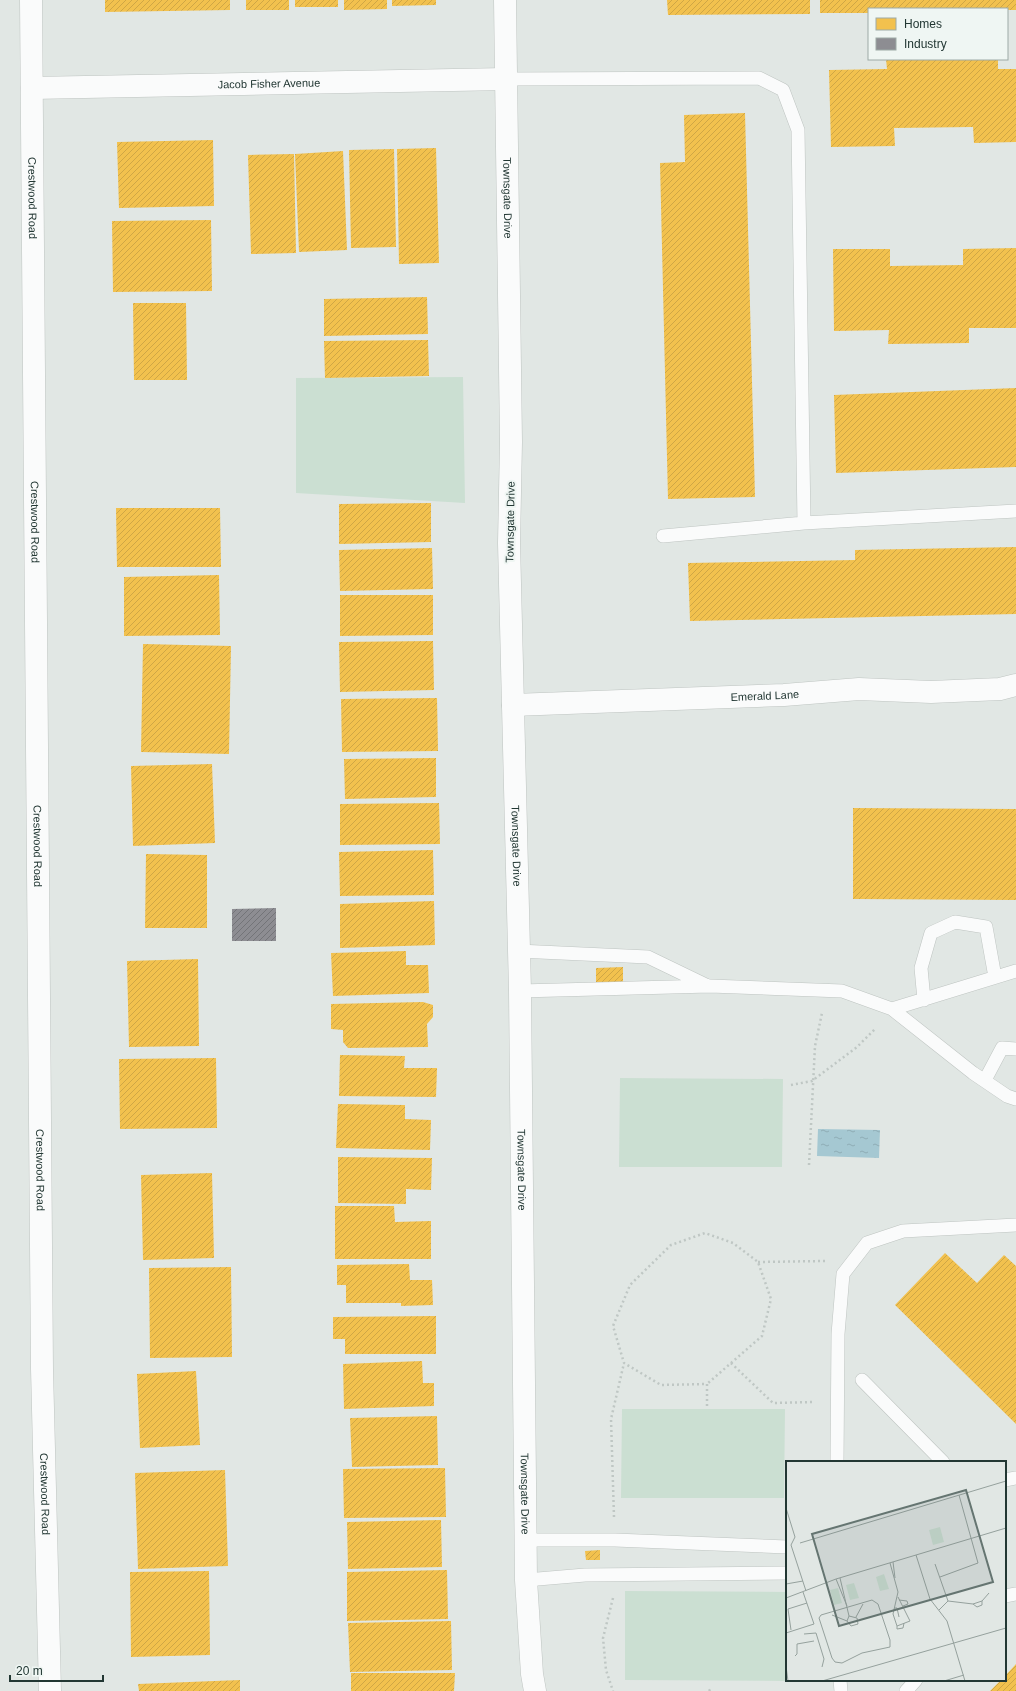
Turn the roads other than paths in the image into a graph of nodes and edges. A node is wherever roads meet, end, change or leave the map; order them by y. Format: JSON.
{"nodes":[{"id":1,"x":31,"y":0,"type":"edge"},
{"id":2,"x":505,"y":0,"type":"edge"},
{"id":3,"x":506,"y":80,"type":"junction"},
{"id":4,"x":32,"y":88,"type":"junction"},
{"id":5,"x":1016,"y":511,"type":"edge"},
{"id":6,"x":804,"y":523,"type":"junction"},
{"id":7,"x":663,"y":536,"type":"dead end"},
{"id":8,"x":1016,"y":685,"type":"edge"},
{"id":9,"x":513,"y":705,"type":"junction"},
{"id":10,"x":518,"y":950,"type":"junction"},
{"id":11,"x":1016,"y":971,"type":"edge"},
{"id":12,"x":995,"y":977,"type":"junction"},
{"id":13,"x":710,"y":986,"type":"junction"},
{"id":14,"x":520,"y":991,"type":"junction"},
{"id":15,"x":924,"y":1000,"type":"junction"},
{"id":16,"x":892,"y":1009,"type":"junction"},
{"id":17,"x":1016,"y":1048,"type":"edge"},
{"id":18,"x":985,"y":1080,"type":"junction"},
{"id":19,"x":1016,"y":1099,"type":"edge"},
{"id":20,"x":1016,"y":1225,"type":"edge"},
{"id":21,"x":862,"y":1380,"type":"dead end"},
{"id":22,"x":837,"y":1461,"type":"edge"},
{"id":23,"x":943,"y":1461,"type":"edge"},
{"id":24,"x":1016,"y":1478,"type":"edge"},
{"id":25,"x":1006,"y":1480,"type":"edge"},
{"id":26,"x":527,"y":1540,"type":"junction"},
{"id":27,"x":786,"y":1547,"type":"edge"},
{"id":28,"x":786,"y":1573,"type":"edge"},
{"id":29,"x":526,"y":1580,"type":"junction"},
{"id":30,"x":1016,"y":1594,"type":"edge"},
{"id":31,"x":1006,"y":1596,"type":"edge"},
{"id":32,"x":840,"y":1681,"type":"edge"},
{"id":33,"x":915,"y":1681,"type":"edge"},
{"id":34,"x":50,"y":1691,"type":"edge"},
{"id":35,"x":535,"y":1691,"type":"edge"},
{"id":36,"x":841,"y":1691,"type":"edge"},
{"id":37,"x":906,"y":1691,"type":"edge"}],
"edges":[{"from":1,"to":4,"type":"street","name":"Crestwood Road"},
{"from":2,"to":3,"type":"street","name":"Townsgate Drive"},
{"from":3,"to":4,"type":"street","name":"Jacob Fisher Avenue"},
{"from":3,"to":6,"type":"lane"},
{"from":3,"to":9,"type":"street","name":"Townsgate Drive"},
{"from":4,"to":34,"type":"street","name":"Crestwood Road"},
{"from":5,"to":6,"type":"lane"},
{"from":6,"to":7,"type":"lane"},
{"from":8,"to":9,"type":"street","name":"Emerald Lane"},
{"from":9,"to":10,"type":"street","name":"Townsgate Drive"},
{"from":10,"to":13,"type":"lane"},
{"from":10,"to":14,"type":"street","name":"Townsgate Drive"},
{"from":11,"to":12,"type":"lane"},
{"from":12,"to":15,"type":"lane"},
{"from":12,"to":15,"type":"lane"},
{"from":13,"to":14,"type":"lane"},
{"from":13,"to":16,"type":"lane"},
{"from":14,"to":26,"type":"street","name":"Townsgate Drive"},
{"from":15,"to":16,"type":"lane"},
{"from":16,"to":18,"type":"lane"},
{"from":17,"to":18,"type":"lane"},
{"from":18,"to":19,"type":"lane"},
{"from":20,"to":22,"type":"lane"},
{"from":21,"to":23,"type":"lane"},
{"from":24,"to":25,"type":"lane"},
{"from":26,"to":27,"type":"lane"},
{"from":26,"to":29,"type":"street","name":"Townsgate Drive"},
{"from":28,"to":29,"type":"lane"},
{"from":29,"to":35,"type":"street","name":"Townsgate Drive"},
{"from":30,"to":31,"type":"lane"},
{"from":32,"to":36,"type":"lane"},
{"from":33,"to":37,"type":"lane"}]}
